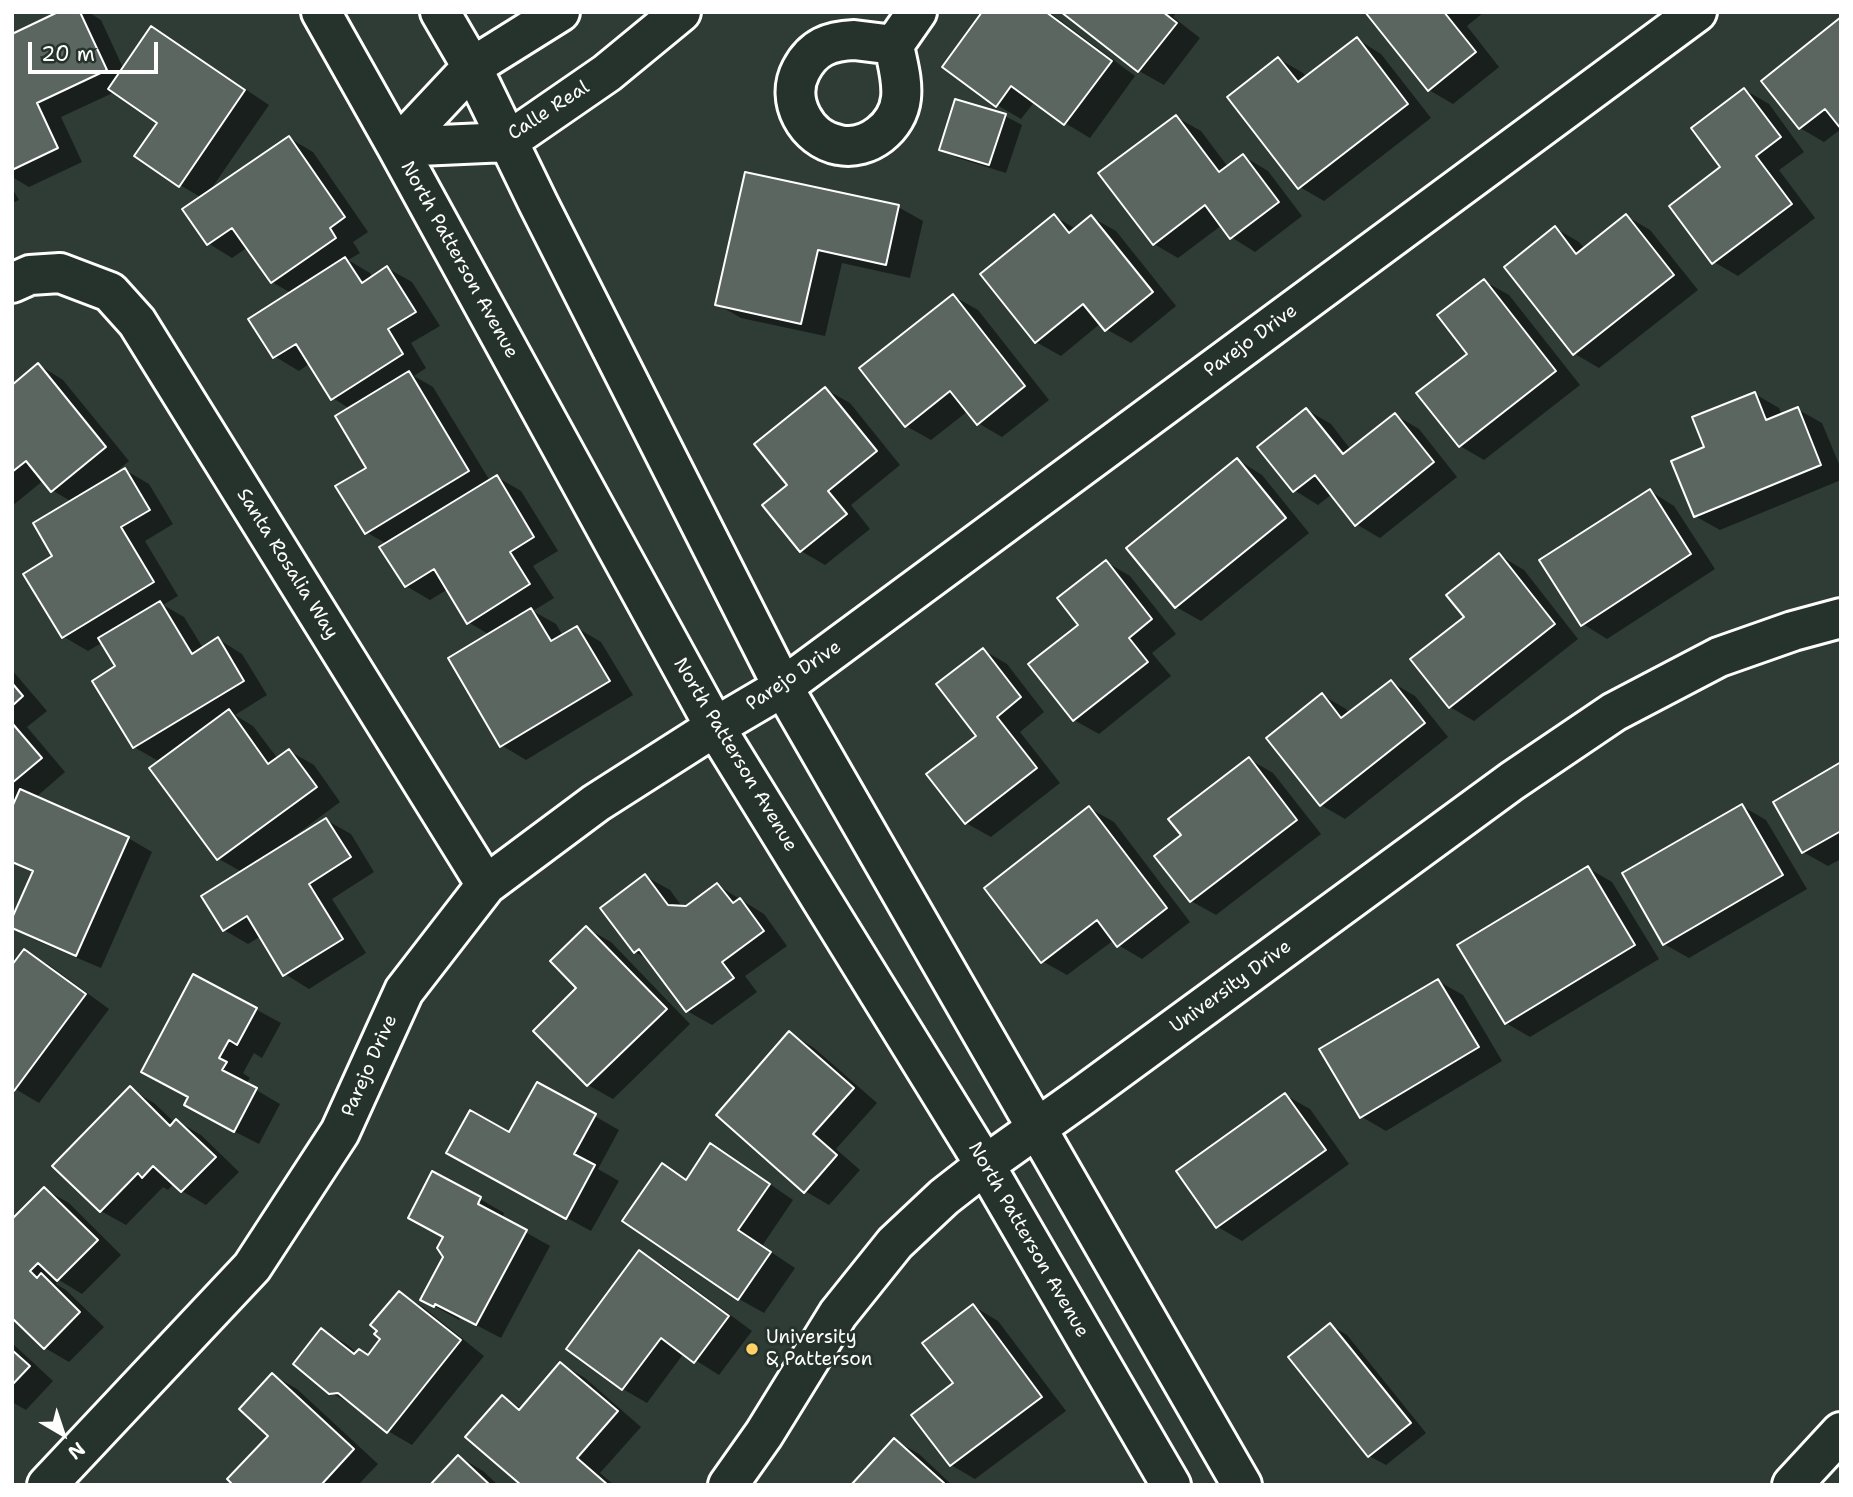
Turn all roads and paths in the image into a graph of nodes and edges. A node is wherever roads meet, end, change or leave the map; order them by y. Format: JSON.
{"nodes":[{"id":1,"x":321,"y":12,"type":"edge"},
{"id":2,"x":440,"y":12,"type":"edge"},
{"id":3,"x":560,"y":12,"type":"edge"},
{"id":4,"x":681,"y":12,"type":"edge"},
{"id":5,"x":917,"y":12,"type":"edge"},
{"id":6,"x":1696,"y":12,"type":"edge"},
{"id":7,"x":894,"y":45,"type":"dead end"},
{"id":8,"x":472,"y":66,"type":"junction"},
{"id":9,"x":507,"y":142,"type":"junction"},
{"id":10,"x":397,"y":147,"type":"junction"},
{"id":11,"x":12,"y":284,"type":"edge"},
{"id":12,"x":1841,"y":618,"type":"edge"},
{"id":13,"x":783,"y":687,"type":"junction"},
{"id":14,"x":715,"y":727,"type":"junction"},
{"id":15,"x":486,"y":885,"type":"junction"},
{"id":16,"x":1038,"y":1129,"type":"junction"},
{"id":17,"x":985,"y":1165,"type":"junction"},
{"id":18,"x":1841,"y":1432,"type":"edge"},
{"id":19,"x":47,"y":1485,"type":"edge"},
{"id":20,"x":728,"y":1485,"type":"edge"},
{"id":21,"x":1171,"y":1485,"type":"edge"},
{"id":22,"x":1242,"y":1485,"type":"edge"},
{"id":23,"x":1792,"y":1485,"type":"edge"}],
"edges":[{"from":1,"to":10,"type":"street","name":"North Patterson Avenue"},
{"from":2,"to":8,"type":"street"},
{"from":3,"to":8,"type":"street"},
{"from":4,"to":9,"type":"street","name":"Calle Real"},
{"from":5,"to":7,"type":"street"},
{"from":6,"to":13,"type":"street","name":"Parejo Drive"},
{"from":8,"to":9,"type":"street"},
{"from":8,"to":10,"type":"street"},
{"from":9,"to":10,"type":"street","name":"Calle Real"},
{"from":9,"to":13,"type":"street"},
{"from":10,"to":14,"type":"street","name":"North Patterson Avenue"},
{"from":11,"to":15,"type":"street","name":"Santa Rosalia Way"},
{"from":12,"to":16,"type":"street","name":"University Drive"},
{"from":13,"to":14,"type":"street","name":"Parejo Drive"},
{"from":13,"to":16,"type":"street"},
{"from":14,"to":15,"type":"street","name":"Parejo Drive"},
{"from":14,"to":17,"type":"street","name":"North Patterson Avenue"},
{"from":15,"to":19,"type":"street","name":"Parejo Drive"},
{"from":16,"to":17,"type":"street","name":"University Drive"},
{"from":16,"to":22,"type":"street"},
{"from":17,"to":20,"type":"street","name":"University Drive"},
{"from":17,"to":21,"type":"street","name":"North Patterson Avenue"},
{"from":18,"to":23,"type":"street"}]}
